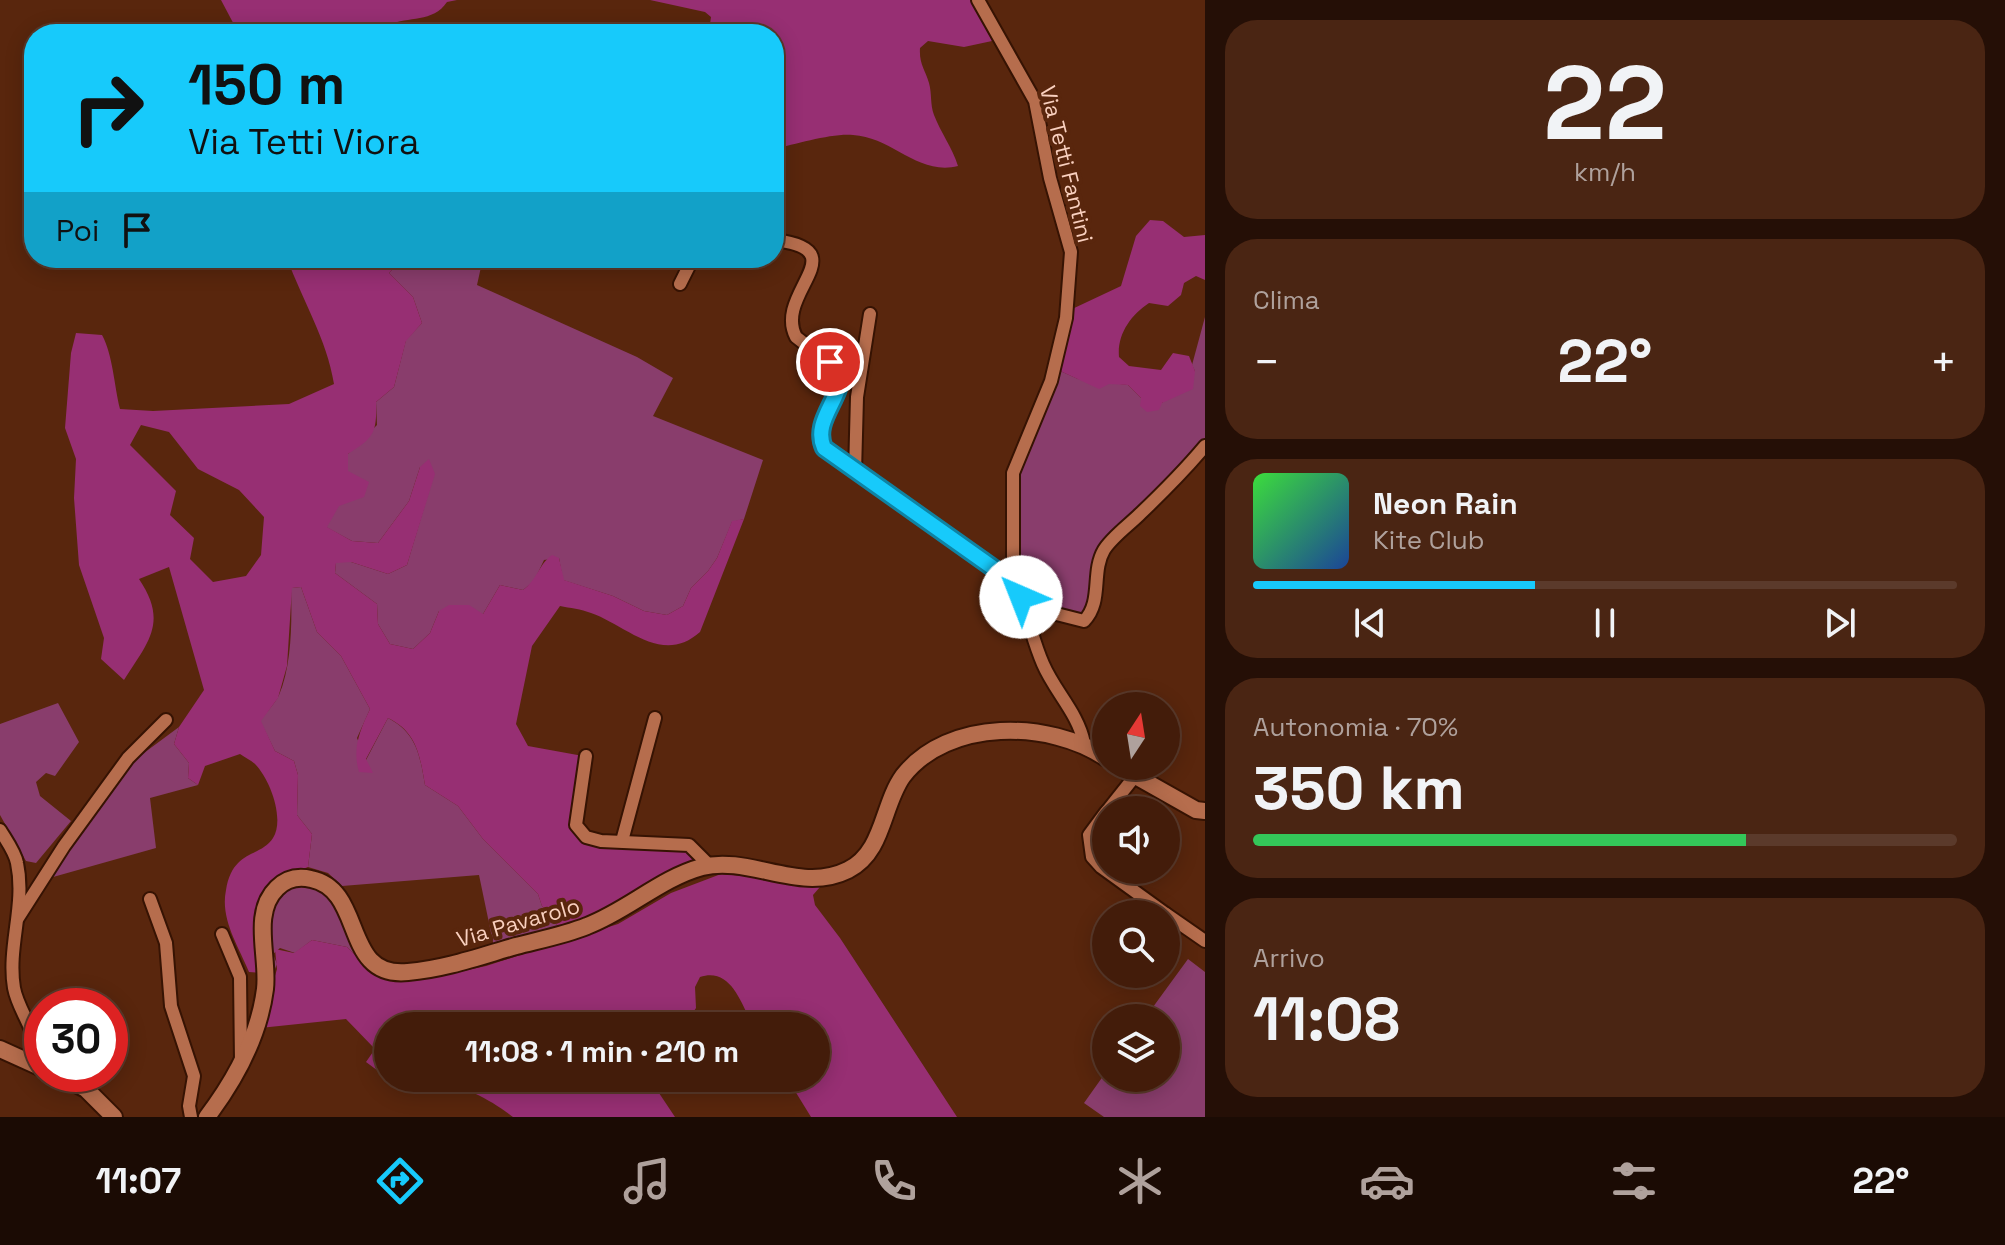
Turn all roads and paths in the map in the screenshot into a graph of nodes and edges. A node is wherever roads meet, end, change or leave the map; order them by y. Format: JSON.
{"nodes":[{"id":1,"x":978,"y":0,"type":"edge"},
{"id":2,"x":784,"y":242,"type":"edge"},
{"id":3,"x":688,"y":268,"type":"edge"},
{"id":4,"x":680,"y":284,"type":"dead end"},
{"id":5,"x":870,"y":314,"type":"dead end"},
{"id":6,"x":1205,"y":446,"type":"edge"},
{"id":7,"x":855,"y":472,"type":"junction"},
{"id":8,"x":1013,"y":582,"type":"junction"},
{"id":9,"x":1025,"y":606,"type":"junction"},
{"id":10,"x":655,"y":718,"type":"dead end"},
{"id":11,"x":166,"y":720,"type":"dead end"},
{"id":12,"x":1084,"y":743,"type":"junction"},
{"id":13,"x":1092,"y":748,"type":"edge"},
{"id":14,"x":586,"y":756,"type":"dead end"},
{"id":15,"x":1132,"y":780,"type":"edge"},
{"id":16,"x":1142,"y":780,"type":"edge"},
{"id":17,"x":1119,"y":796,"type":"edge"},
{"id":18,"x":1205,"y":811,"type":"edge"},
{"id":19,"x":0,"y":830,"type":"edge"},
{"id":20,"x":1092,"y":831,"type":"edge"},
{"id":21,"x":622,"y":841,"type":"junction"},
{"id":22,"x":1092,"y":857,"type":"edge"},
{"id":23,"x":711,"y":867,"type":"junction"},
{"id":24,"x":1122,"y":884,"type":"edge"},
{"id":25,"x":150,"y":899,"type":"dead end"},
{"id":26,"x":1146,"y":900,"type":"edge"},
{"id":27,"x":18,"y":918,"type":"junction"},
{"id":28,"x":1180,"y":924,"type":"edge"},
{"id":29,"x":222,"y":934,"type":"dead end"},
{"id":30,"x":1205,"y":941,"type":"edge"},
{"id":31,"x":24,"y":1012,"type":"edge"},
{"id":32,"x":0,"y":1049,"type":"edge"},
{"id":33,"x":24,"y":1060,"type":"edge"},
{"id":34,"x":241,"y":1064,"type":"junction"},
{"id":35,"x":89,"y":1092,"type":"edge"},
{"id":36,"x":114,"y":1117,"type":"edge"},
{"id":37,"x":191,"y":1117,"type":"edge"},
{"id":38,"x":207,"y":1117,"type":"edge"}],
"edges":[{"from":1,"to":8,"type":"street","name":"Via Tetti Fantini"},
{"from":2,"to":7,"type":"street"},
{"from":3,"to":4,"type":"street"},
{"from":5,"to":7,"type":"street"},
{"from":6,"to":9,"type":"street"},
{"from":7,"to":8,"type":"street"},
{"from":8,"to":9,"type":"street"},
{"from":9,"to":12,"type":"street"},
{"from":10,"to":21,"type":"street"},
{"from":11,"to":27,"type":"street"},
{"from":12,"to":13,"type":"street"},
{"from":12,"to":23,"type":"street","name":"Via Pavarolo"},
{"from":14,"to":21,"type":"street"},
{"from":15,"to":17,"type":"street"},
{"from":16,"to":18,"type":"street"},
{"from":19,"to":27,"type":"street"},
{"from":20,"to":22,"type":"street"},
{"from":21,"to":23,"type":"street"},
{"from":23,"to":34,"type":"street","name":"Via Pavarolo"},
{"from":24,"to":26,"type":"street"},
{"from":25,"to":37,"type":"street"},
{"from":27,"to":31,"type":"street"},
{"from":28,"to":30,"type":"street"},
{"from":29,"to":34,"type":"street"},
{"from":32,"to":33,"type":"street"},
{"from":34,"to":38,"type":"street","name":"Via Pavarolo"},
{"from":35,"to":36,"type":"street"}]}
